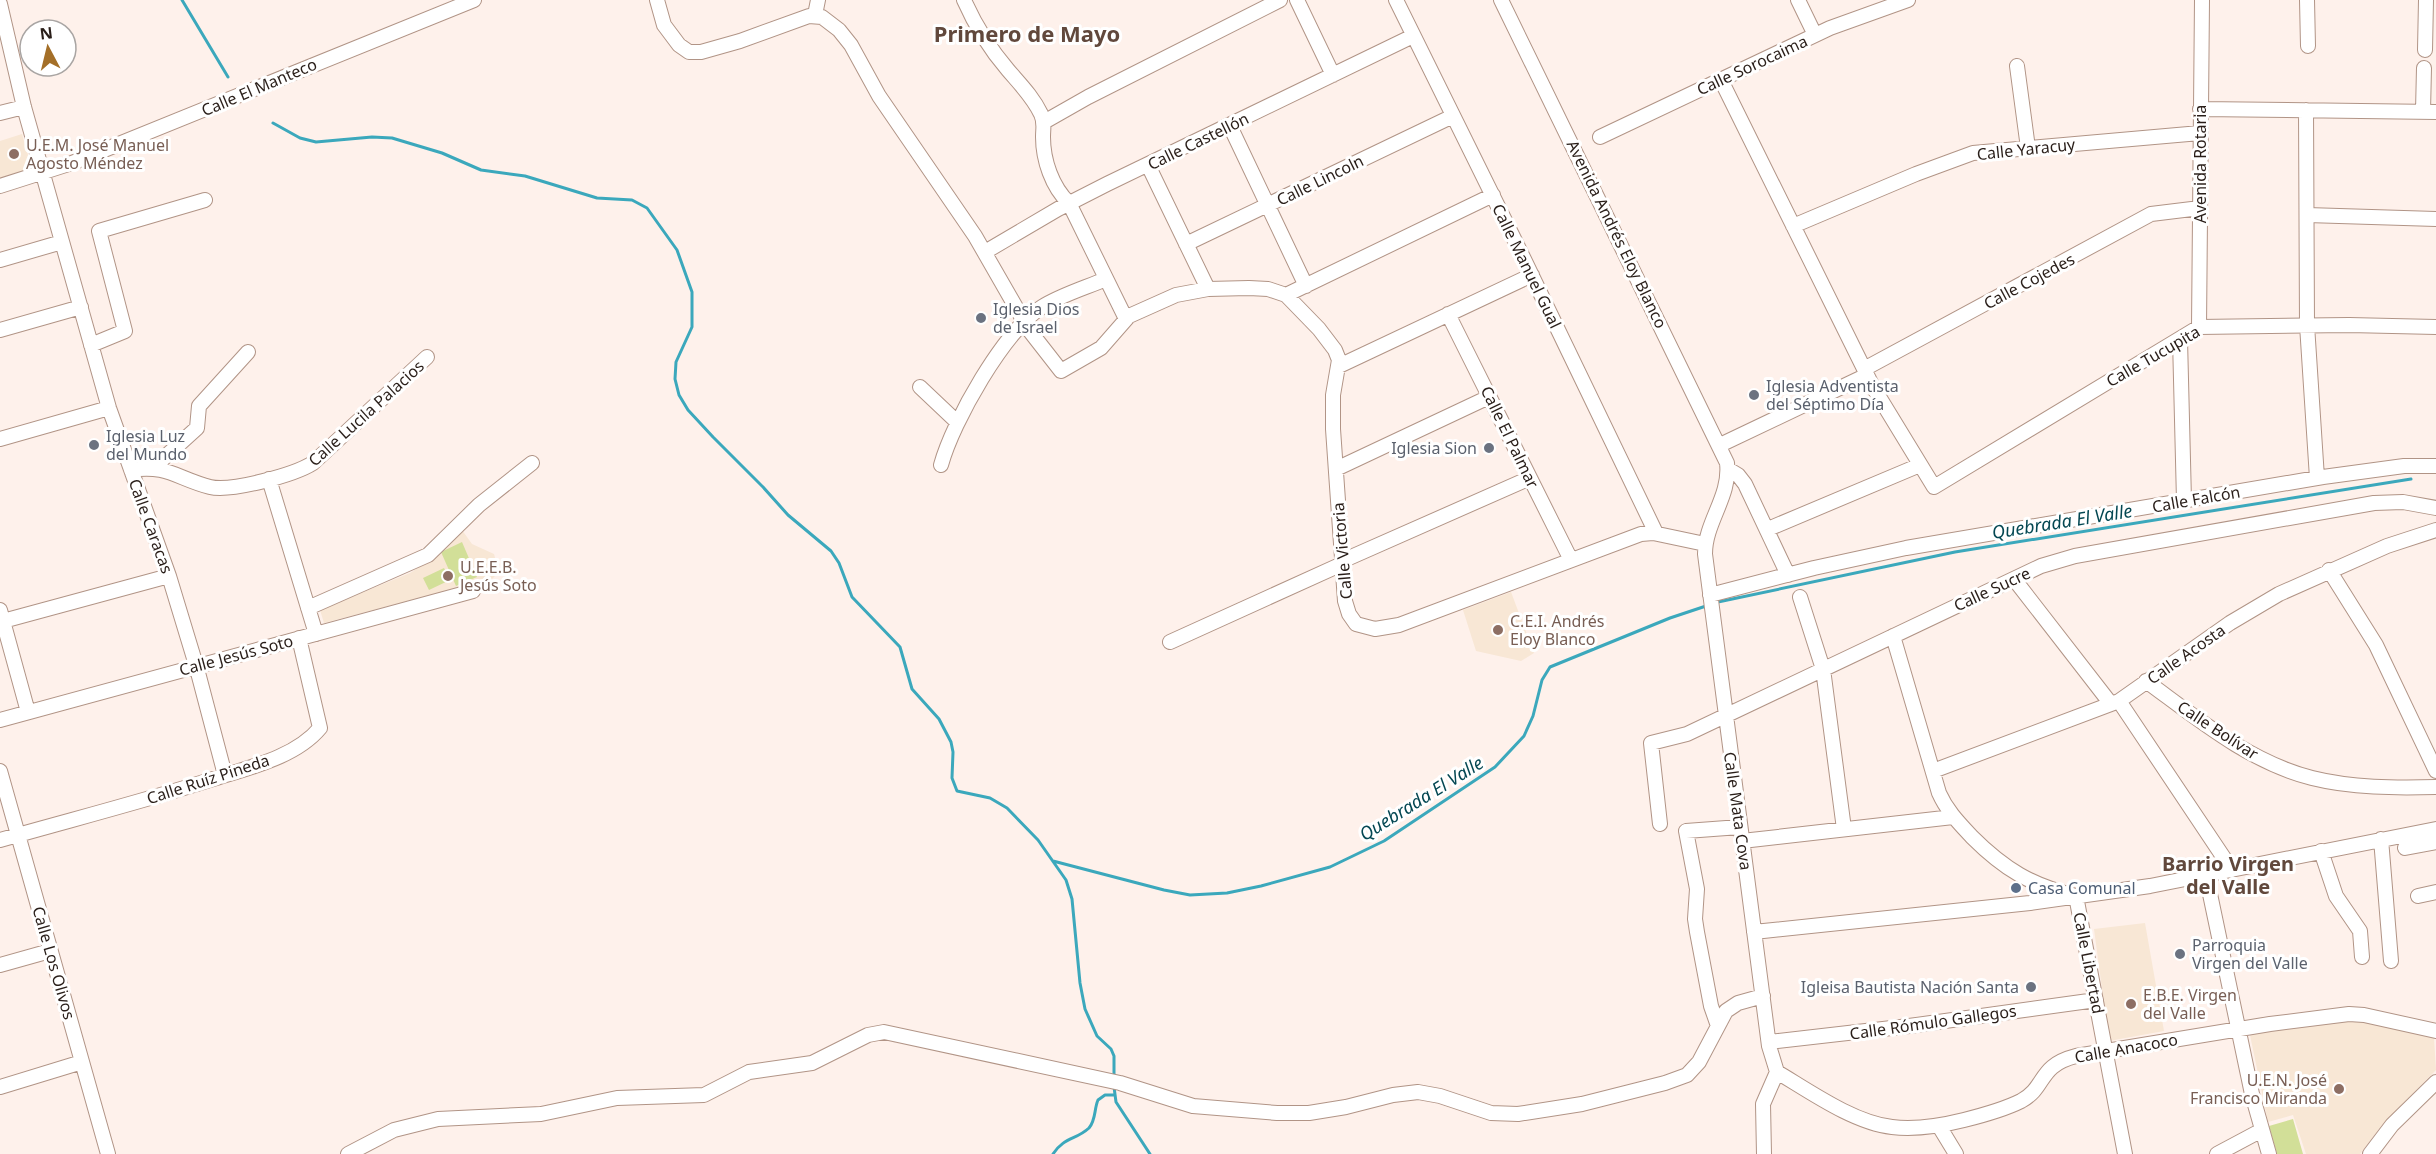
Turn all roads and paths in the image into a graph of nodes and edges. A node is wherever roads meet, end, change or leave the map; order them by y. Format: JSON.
{"nodes":[{"id":1,"x":474,"y":0,"type":"edge"},
{"id":2,"x":657,"y":0,"type":"edge"},
{"id":3,"x":818,"y":0,"type":"edge"},
{"id":4,"x":964,"y":0,"type":"edge"},
{"id":5,"x":1280,"y":0,"type":"edge"},
{"id":6,"x":1297,"y":0,"type":"edge"},
{"id":7,"x":1396,"y":0,"type":"edge"},
{"id":8,"x":1798,"y":0,"type":"edge"},
{"id":9,"x":1908,"y":0,"type":"edge"},
{"id":10,"x":2202,"y":0,"type":"edge"},
{"id":11,"x":2307,"y":0,"type":"edge"},
{"id":12,"x":2426,"y":0,"type":"edge"},
{"id":13,"x":1505,"y":1,"type":"edge"},
{"id":14,"x":0,"y":4,"type":"edge"},
{"id":15,"x":815,"y":15,"type":"junction"},
{"id":16,"x":1815,"y":35,"type":"junction"},
{"id":17,"x":1413,"y":36,"type":"junction"},
{"id":18,"x":4,"y":38,"type":"edge"},
{"id":19,"x":2307,"y":46,"type":"dead end"},
{"id":20,"x":2425,"y":50,"type":"dead end"},
{"id":21,"x":2017,"y":66,"type":"dead end"},
{"id":22,"x":2424,"y":68,"type":"dead end"},
{"id":23,"x":1334,"y":75,"type":"junction"},
{"id":24,"x":1721,"y":80,"type":"junction"},
{"id":25,"x":24,"y":107,"type":"junction"},
{"id":26,"x":2200,"y":109,"type":"junction"},
{"id":27,"x":2306,"y":110,"type":"junction"},
{"id":28,"x":2430,"y":112,"type":"edge"},
{"id":29,"x":0,"y":113,"type":"edge"},
{"id":30,"x":1453,"y":116,"type":"junction"},
{"id":31,"x":1044,"y":122,"type":"junction"},
{"id":32,"x":1230,"y":126,"type":"junction"},
{"id":33,"x":2200,"y":133,"type":"junction"},
{"id":34,"x":1575,"y":148,"type":"junction"},
{"id":35,"x":2028,"y":148,"type":"junction"},
{"id":36,"x":1148,"y":165,"type":"junction"},
{"id":37,"x":43,"y":174,"type":"junction"},
{"id":38,"x":0,"y":186,"type":"edge"},
{"id":39,"x":1493,"y":195,"type":"junction"},
{"id":40,"x":205,"y":201,"type":"dead end"},
{"id":41,"x":1069,"y":203,"type":"junction"},
{"id":42,"x":1268,"y":205,"type":"junction"},
{"id":43,"x":2200,"y":208,"type":"junction"},
{"id":44,"x":2307,"y":215,"type":"junction"},
{"id":45,"x":2436,"y":219,"type":"edge"},
{"id":46,"x":1793,"y":226,"type":"junction"},
{"id":47,"x":62,"y":242,"type":"junction"},
{"id":48,"x":1186,"y":244,"type":"junction"},
{"id":49,"x":985,"y":252,"type":"junction"},
{"id":50,"x":0,"y":260,"type":"edge"},
{"id":51,"x":1532,"y":275,"type":"junction"},
{"id":52,"x":1106,"y":279,"type":"junction"},
{"id":53,"x":1306,"y":286,"type":"junction"},
{"id":54,"x":1208,"y":289,"type":"junction"},
{"id":55,"x":1286,"y":295,"type":"junction"},
{"id":56,"x":81,"y":307,"type":"junction"},
{"id":57,"x":1448,"y":315,"type":"junction"},
{"id":58,"x":1126,"y":319,"type":"junction"},
{"id":59,"x":1025,"y":323,"type":"junction"},
{"id":60,"x":2307,"y":325,"type":"junction"},
{"id":61,"x":2199,"y":327,"type":"junction"},
{"id":62,"x":2436,"y":327,"type":"edge"},
{"id":63,"x":0,"y":330,"type":"edge"},
{"id":64,"x":2180,"y":339,"type":"junction"},
{"id":65,"x":91,"y":345,"type":"junction"},
{"id":66,"x":248,"y":352,"type":"dead end"},
{"id":67,"x":427,"y":357,"type":"dead end"},
{"id":68,"x":1339,"y":366,"type":"junction"},
{"id":69,"x":1865,"y":372,"type":"junction"},
{"id":70,"x":920,"y":387,"type":"dead end"},
{"id":71,"x":1489,"y":397,"type":"junction"},
{"id":72,"x":109,"y":408,"type":"junction"},
{"id":73,"x":957,"y":422,"type":"junction"},
{"id":74,"x":0,"y":439,"type":"edge"},
{"id":75,"x":1720,"y":446,"type":"junction"},
{"id":76,"x":532,"y":463,"type":"dead end"},
{"id":77,"x":942,"y":465,"type":"dead end"},
{"id":78,"x":1920,"y":465,"type":"junction"},
{"id":79,"x":2436,"y":466,"type":"edge"},
{"id":80,"x":154,"y":467,"type":"junction"},
{"id":81,"x":1336,"y":469,"type":"junction"},
{"id":82,"x":1728,"y":469,"type":"junction"},
{"id":83,"x":131,"y":470,"type":"junction"},
{"id":84,"x":1530,"y":478,"type":"junction"},
{"id":85,"x":2317,"y":478,"type":"junction"},
{"id":86,"x":269,"y":479,"type":"junction"},
{"id":87,"x":2184,"y":501,"type":"junction"},
{"id":88,"x":2436,"y":508,"type":"edge"},
{"id":89,"x":1768,"y":529,"type":"junction"},
{"id":90,"x":2436,"y":530,"type":"edge"},
{"id":91,"x":1656,"y":533,"type":"junction"},
{"id":92,"x":1705,"y":544,"type":"junction"},
{"id":93,"x":1571,"y":561,"type":"junction"},
{"id":94,"x":1342,"y":562,"type":"junction"},
{"id":95,"x":2329,"y":570,"type":"junction"},
{"id":96,"x":1788,"y":574,"type":"junction"},
{"id":97,"x":169,"y":576,"type":"junction"},
{"id":98,"x":2014,"y":579,"type":"junction"},
{"id":99,"x":473,"y":591,"type":"dead end"},
{"id":100,"x":1710,"y":595,"type":"junction"},
{"id":101,"x":1800,"y":597,"type":"dead end"},
{"id":102,"x":308,"y":608,"type":"junction"},
{"id":103,"x":2,"y":616,"type":"edge"},
{"id":104,"x":316,"y":634,"type":"junction"},
{"id":105,"x":1893,"y":636,"type":"junction"},
{"id":106,"x":298,"y":638,"type":"junction"},
{"id":107,"x":1170,"y":642,"type":"dead end"},
{"id":108,"x":196,"y":665,"type":"junction"},
{"id":109,"x":1823,"y":669,"type":"junction"},
{"id":110,"x":2146,"y":681,"type":"junction"},
{"id":111,"x":2115,"y":703,"type":"junction"},
{"id":112,"x":28,"y":712,"type":"junction"},
{"id":113,"x":1725,"y":714,"type":"junction"},
{"id":114,"x":0,"y":720,"type":"edge"},
{"id":115,"x":0,"y":771,"type":"edge"},
{"id":116,"x":1933,"y":771,"type":"junction"},
{"id":117,"x":2436,"y":771,"type":"edge"},
{"id":118,"x":225,"y":775,"type":"junction"},
{"id":119,"x":2436,"y":787,"type":"edge"},
{"id":120,"x":1953,"y":817,"type":"junction"},
{"id":121,"x":1659,"y":824,"type":"dead end"},
{"id":122,"x":1844,"y":829,"type":"junction"},
{"id":123,"x":2436,"y":829,"type":"edge"},
{"id":124,"x":1741,"y":834,"type":"junction"},
{"id":125,"x":18,"y":835,"type":"junction"},
{"id":126,"x":2381,"y":839,"type":"junction"},
{"id":127,"x":0,"y":840,"type":"edge"},
{"id":128,"x":2436,"y":842,"type":"edge"},
{"id":129,"x":2405,"y":848,"type":"dead end"},
{"id":130,"x":2321,"y":851,"type":"junction"},
{"id":131,"x":2232,"y":870,"type":"junction"},
{"id":132,"x":2206,"y":875,"type":"junction"},
{"id":133,"x":2436,"y":892,"type":"edge"},
{"id":134,"x":2076,"y":896,"type":"junction"},
{"id":135,"x":2418,"y":896,"type":"dead end"},
{"id":136,"x":1754,"y":932,"type":"junction"},
{"id":137,"x":50,"y":951,"type":"junction"},
{"id":138,"x":2362,"y":957,"type":"dead end"},
{"id":139,"x":2391,"y":961,"type":"dead end"},
{"id":140,"x":0,"y":965,"type":"edge"},
{"id":141,"x":1763,"y":996,"type":"junction"},
{"id":142,"x":2096,"y":1000,"type":"junction"},
{"id":143,"x":1718,"y":1026,"type":"junction"},
{"id":144,"x":2239,"y":1029,"type":"junction"},
{"id":145,"x":2436,"y":1031,"type":"edge"},
{"id":146,"x":1769,"y":1042,"type":"junction"},
{"id":147,"x":2106,"y":1051,"type":"junction"},
{"id":148,"x":81,"y":1062,"type":"junction"},
{"id":149,"x":1777,"y":1072,"type":"junction"},
{"id":150,"x":2436,"y":1082,"type":"edge"},
{"id":151,"x":0,"y":1086,"type":"edge"},
{"id":152,"x":1939,"y":1126,"type":"junction"},
{"id":153,"x":2262,"y":1130,"type":"junction"},
{"id":154,"x":1951,"y":1152,"type":"edge"},
{"id":155,"x":108,"y":1154,"type":"edge"},
{"id":156,"x":348,"y":1154,"type":"edge"},
{"id":157,"x":1764,"y":1154,"type":"edge"},
{"id":158,"x":2125,"y":1154,"type":"edge"},
{"id":159,"x":2217,"y":1154,"type":"edge"},
{"id":160,"x":2269,"y":1154,"type":"edge"},
{"id":161,"x":2370,"y":1154,"type":"edge"}],
"edges":[{"from":1,"to":37,"type":"street","name":"Calle El Manteco"},
{"from":2,"to":15,"type":"street"},
{"from":3,"to":15,"type":"street"},
{"from":4,"to":31,"type":"street"},
{"from":5,"to":31,"type":"street"},
{"from":6,"to":23,"type":"street"},
{"from":7,"to":17,"type":"street","name":"Calle Manuel Gual"},
{"from":8,"to":16,"type":"street"},
{"from":9,"to":16,"type":"street","name":"Calle Sorocaima"},
{"from":10,"to":26,"type":"street","name":"Avenida Rotaria"},
{"from":11,"to":19,"type":"street"},
{"from":12,"to":20,"type":"street"},
{"from":13,"to":34,"type":"street","name":"Avenida Andrés Eloy Blanco"},
{"from":14,"to":18,"type":"street","name":"Calle Caracas"},
{"from":15,"to":49,"type":"street"},
{"from":16,"to":24,"type":"street","name":"Calle Sorocaima"},
{"from":17,"to":23,"type":"street","name":"Calle Castellón"},
{"from":17,"to":30,"type":"street","name":"Calle Manuel Gual"},
{"from":18,"to":25,"type":"street","name":"Calle Caracas"},
{"from":21,"to":35,"type":"street"},
{"from":22,"to":28,"type":"street"},
{"from":23,"to":32,"type":"street","name":"Calle Castellón"},
{"from":24,"to":34,"type":"street","name":"Calle Sorocaima"},
{"from":24,"to":46,"type":"street"},
{"from":25,"to":29,"type":"street"},
{"from":25,"to":37,"type":"street","name":"Calle Caracas"},
{"from":26,"to":27,"type":"street"},
{"from":26,"to":33,"type":"street","name":"Avenida Rotaria"},
{"from":27,"to":28,"type":"street"},
{"from":27,"to":44,"type":"street"},
{"from":30,"to":39,"type":"street","name":"Calle Manuel Gual"},
{"from":30,"to":42,"type":"street","name":"Calle Lincoln"},
{"from":31,"to":41,"type":"street"},
{"from":32,"to":36,"type":"street","name":"Calle Castellón"},
{"from":32,"to":42,"type":"street"},
{"from":33,"to":35,"type":"street","name":"Calle Yaracuy"},
{"from":33,"to":43,"type":"street","name":"Avenida Rotaria"},
{"from":34,"to":75,"type":"street","name":"Avenida Andrés Eloy Blanco"},
{"from":35,"to":46,"type":"street","name":"Calle Yaracuy"},
{"from":36,"to":41,"type":"street","name":"Calle Castellón"},
{"from":36,"to":48,"type":"street"},
{"from":37,"to":38,"type":"street","name":"Calle El Manteco"},
{"from":37,"to":47,"type":"street","name":"Calle Caracas"},
{"from":39,"to":51,"type":"street","name":"Calle Manuel Gual"},
{"from":39,"to":53,"type":"street"},
{"from":40,"to":65,"type":"street"},
{"from":41,"to":49,"type":"street","name":"Calle Castellón"},
{"from":41,"to":52,"type":"street"},
{"from":42,"to":48,"type":"street","name":"Calle Lincoln"},
{"from":42,"to":53,"type":"street"},
{"from":43,"to":61,"type":"street","name":"Avenida Rotaria"},
{"from":43,"to":69,"type":"street","name":"Calle Cojedes"},
{"from":44,"to":45,"type":"street"},
{"from":44,"to":60,"type":"street"},
{"from":46,"to":69,"type":"street"},
{"from":47,"to":50,"type":"street"},
{"from":47,"to":56,"type":"street","name":"Calle Caracas"},
{"from":48,"to":54,"type":"street"},
{"from":49,"to":59,"type":"street"},
{"from":51,"to":57,"type":"street"},
{"from":51,"to":91,"type":"street","name":"Calle Manuel Gual"},
{"from":52,"to":58,"type":"street"},
{"from":52,"to":59,"type":"street"},
{"from":53,"to":55,"type":"street"},
{"from":54,"to":55,"type":"street"},
{"from":54,"to":58,"type":"street"},
{"from":55,"to":68,"type":"street"},
{"from":56,"to":63,"type":"street"},
{"from":56,"to":65,"type":"street","name":"Calle Caracas"},
{"from":57,"to":68,"type":"street"},
{"from":57,"to":71,"type":"street","name":"Calle El Palmar"},
{"from":58,"to":59,"type":"street"},
{"from":59,"to":73,"type":"street"},
{"from":60,"to":61,"type":"street","name":"Calle Tucupita"},
{"from":60,"to":62,"type":"street","name":"Calle Tucupita"},
{"from":60,"to":85,"type":"street"},
{"from":61,"to":64,"type":"street","name":"Calle Tucupita"},
{"from":64,"to":78,"type":"street","name":"Calle Tucupita"},
{"from":64,"to":87,"type":"street"},
{"from":65,"to":72,"type":"street","name":"Calle Caracas"},
{"from":66,"to":80,"type":"street"},
{"from":67,"to":86,"type":"street","name":"Calle Lucila Palacios"},
{"from":68,"to":81,"type":"street","name":"Calle Victoria"},
{"from":69,"to":75,"type":"street","name":"Calle Cojedes"},
{"from":69,"to":78,"type":"street"},
{"from":70,"to":73,"type":"street"},
{"from":71,"to":81,"type":"street"},
{"from":71,"to":84,"type":"street","name":"Calle El Palmar"},
{"from":72,"to":74,"type":"street"},
{"from":72,"to":83,"type":"street","name":"Calle Caracas"},
{"from":73,"to":77,"type":"street"},
{"from":75,"to":82,"type":"street","name":"Avenida Andrés Eloy Blanco"},
{"from":76,"to":102,"type":"street"},
{"from":78,"to":89,"type":"street"},
{"from":79,"to":85,"type":"street","name":"Calle Falcón"},
{"from":80,"to":83,"type":"street","name":"Calle Lucila Palacios"},
{"from":80,"to":86,"type":"street","name":"Calle Lucila Palacios"},
{"from":81,"to":94,"type":"street","name":"Calle Victoria"},
{"from":82,"to":89,"type":"street"},
{"from":82,"to":92,"type":"street","name":"Calle Mata Cova"},
{"from":83,"to":97,"type":"street","name":"Calle Caracas"},
{"from":84,"to":93,"type":"street","name":"Calle El Palmar"},
{"from":84,"to":94,"type":"street"},
{"from":85,"to":87,"type":"street","name":"Calle Falcón"},
{"from":86,"to":102,"type":"street"},
{"from":87,"to":96,"type":"street","name":"Calle Falcón"},
{"from":88,"to":98,"type":"street","name":"Calle Sucre"},
{"from":89,"to":96,"type":"street"},
{"from":90,"to":95,"type":"street","name":"Calle Acosta"},
{"from":91,"to":92,"type":"street","name":"Calle Victoria"},
{"from":91,"to":93,"type":"street","name":"Calle Victoria"},
{"from":92,"to":100,"type":"street","name":"Calle Mata Cova"},
{"from":93,"to":94,"type":"street","name":"Calle Victoria"},
{"from":94,"to":107,"type":"street"},
{"from":95,"to":110,"type":"street","name":"Calle Acosta"},
{"from":95,"to":117,"type":"street"},
{"from":96,"to":100,"type":"street","name":"Calle Falcón"},
{"from":97,"to":103,"type":"street"},
{"from":97,"to":108,"type":"street","name":"Calle Caracas"},
{"from":98,"to":105,"type":"street","name":"Calle Sucre"},
{"from":98,"to":111,"type":"street"},
{"from":99,"to":104,"type":"street","name":"Calle Jesús Soto"},
{"from":100,"to":113,"type":"street","name":"Calle Mata Cova"},
{"from":101,"to":109,"type":"street"},
{"from":102,"to":104,"type":"street"},
{"from":103,"to":112,"type":"street"},
{"from":104,"to":106,"type":"street","name":"Calle Jesús Soto"},
{"from":105,"to":109,"type":"street","name":"Calle Sucre"},
{"from":105,"to":116,"type":"street","name":"Calle Libertad"},
{"from":106,"to":108,"type":"street","name":"Calle Jesús Soto"},
{"from":106,"to":118,"type":"street","name":"Calle Ruíz Pineda"},
{"from":108,"to":112,"type":"street","name":"Calle Jesús Soto"},
{"from":108,"to":118,"type":"street","name":"Calle Caracas"},
{"from":109,"to":113,"type":"street","name":"Calle Sucre"},
{"from":109,"to":122,"type":"street"},
{"from":110,"to":111,"type":"street","name":"Calle Acosta"},
{"from":110,"to":119,"type":"street","name":"Calle Bolívar"},
{"from":111,"to":116,"type":"street","name":"Calle Acosta"},
{"from":111,"to":131,"type":"street"},
{"from":112,"to":114,"type":"street","name":"Calle Jesús Soto"},
{"from":113,"to":121,"type":"street","name":"Calle Sucre"},
{"from":113,"to":124,"type":"street","name":"Calle Mata Cova"},
{"from":115,"to":125,"type":"street","name":"Calle Los Olivos"},
{"from":116,"to":120,"type":"street","name":"Calle Libertad"},
{"from":118,"to":125,"type":"street","name":"Calle Ruíz Pineda"},
{"from":120,"to":122,"type":"street"},
{"from":120,"to":134,"type":"street","name":"Calle Libertad"},
{"from":122,"to":124,"type":"street"},
{"from":123,"to":126,"type":"street"},
{"from":124,"to":136,"type":"street","name":"Calle Mata Cova"},
{"from":124,"to":143,"type":"street"},
{"from":125,"to":127,"type":"street","name":"Calle Ruíz Pineda"},
{"from":125,"to":137,"type":"street","name":"Calle Los Olivos"},
{"from":126,"to":130,"type":"street"},
{"from":126,"to":139,"type":"street"},
{"from":128,"to":129,"type":"street"},
{"from":130,"to":131,"type":"street"},
{"from":130,"to":138,"type":"street"},
{"from":131,"to":132,"type":"street"},
{"from":132,"to":134,"type":"street"},
{"from":132,"to":144,"type":"street"},
{"from":133,"to":135,"type":"street"},
{"from":134,"to":136,"type":"street"},
{"from":134,"to":142,"type":"street","name":"Calle Libertad"},
{"from":136,"to":141,"type":"street","name":"Calle Mata Cova"},
{"from":137,"to":140,"type":"street"},
{"from":137,"to":148,"type":"street","name":"Calle Los Olivos"},
{"from":141,"to":143,"type":"street"},
{"from":141,"to":146,"type":"street","name":"Calle Mata Cova"},
{"from":142,"to":146,"type":"street","name":"Calle Rómulo Gallegos"},
{"from":142,"to":147,"type":"street","name":"Calle Libertad"},
{"from":143,"to":156,"type":"street"},
{"from":144,"to":145,"type":"street","name":"Calle Anacoco"},
{"from":144,"to":147,"type":"street","name":"Calle Anacoco"},
{"from":144,"to":153,"type":"street"},
{"from":146,"to":149,"type":"street","name":"Calle Mata Cova"},
{"from":147,"to":152,"type":"street","name":"Calle Anacoco"},
{"from":147,"to":158,"type":"street","name":"Calle Libertad"},
{"from":148,"to":151,"type":"street"},
{"from":148,"to":155,"type":"street","name":"Calle Los Olivos"},
{"from":149,"to":152,"type":"street","name":"Calle Anacoco"},
{"from":149,"to":157,"type":"street"},
{"from":150,"to":161,"type":"street"},
{"from":152,"to":154,"type":"street"},
{"from":153,"to":159,"type":"street"},
{"from":153,"to":160,"type":"street"}]}
